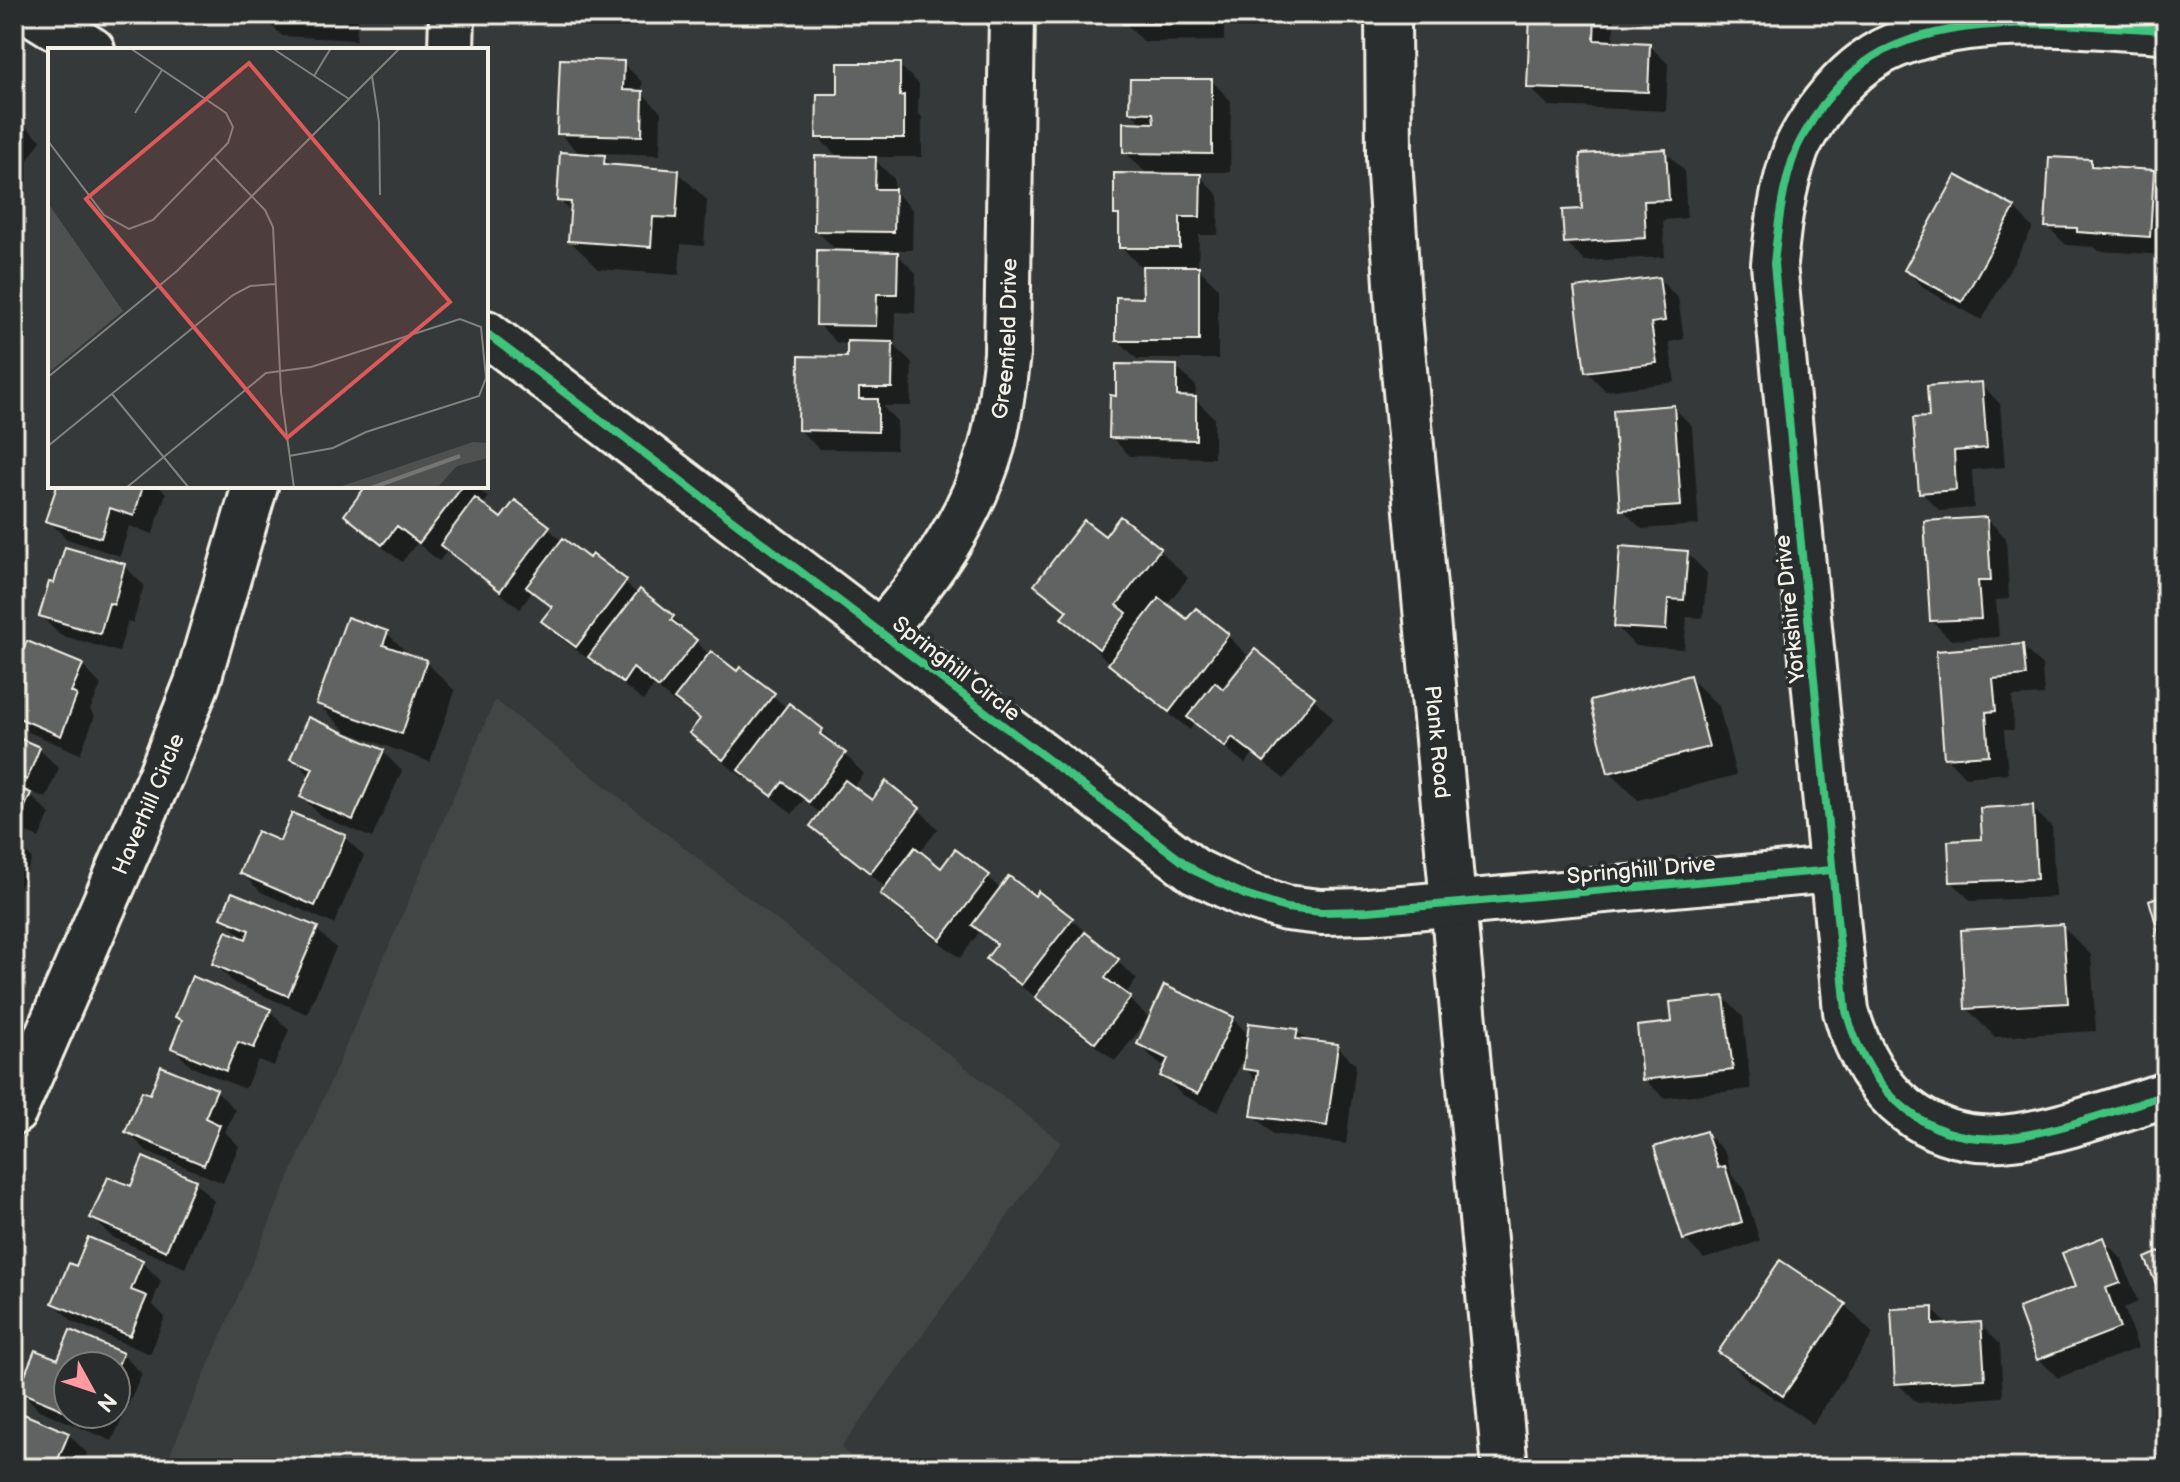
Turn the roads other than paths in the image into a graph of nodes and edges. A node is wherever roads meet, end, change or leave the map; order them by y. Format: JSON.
{"nodes":[{"id":1,"x":34,"y":14,"type":"edge"},
{"id":2,"x":452,"y":14,"type":"edge"},
{"id":3,"x":1012,"y":14,"type":"edge"},
{"id":4,"x":1388,"y":14,"type":"edge"},
{"id":5,"x":2166,"y":30,"type":"edge"},
{"id":6,"x":89,"y":48,"type":"edge"},
{"id":7,"x":451,"y":48,"type":"edge"},
{"id":8,"x":488,"y":335,"type":"edge"},
{"id":9,"x":254,"y":488,"type":"edge"},
{"id":10,"x":881,"y":631,"type":"junction"},
{"id":11,"x":1832,"y":870,"type":"junction"},
{"id":12,"x":1452,"y":903,"type":"junction"},
{"id":13,"x":2166,"y":1095,"type":"edge"},
{"id":14,"x":14,"y":1112,"type":"edge"},
{"id":15,"x":1505,"y":1468,"type":"edge"}],
"edges":[{"from":1,"to":6,"type":"street"},
{"from":2,"to":7,"type":"street"},
{"from":3,"to":10,"type":"street","name":"Greenfield Drive"},
{"from":4,"to":12,"type":"street","name":"Plank Road"},
{"from":5,"to":11,"type":"street","name":"Yorkshire Drive"},
{"from":8,"to":10,"type":"street","name":"Springhill Circle"},
{"from":9,"to":14,"type":"street","name":"Haverhill Circle"},
{"from":10,"to":12,"type":"street","name":"Springhill Circle"},
{"from":11,"to":12,"type":"street","name":"Springhill Drive"},
{"from":11,"to":13,"type":"street","name":"Yorkshire Drive"},
{"from":12,"to":15,"type":"street","name":"Plank Road"}]}
